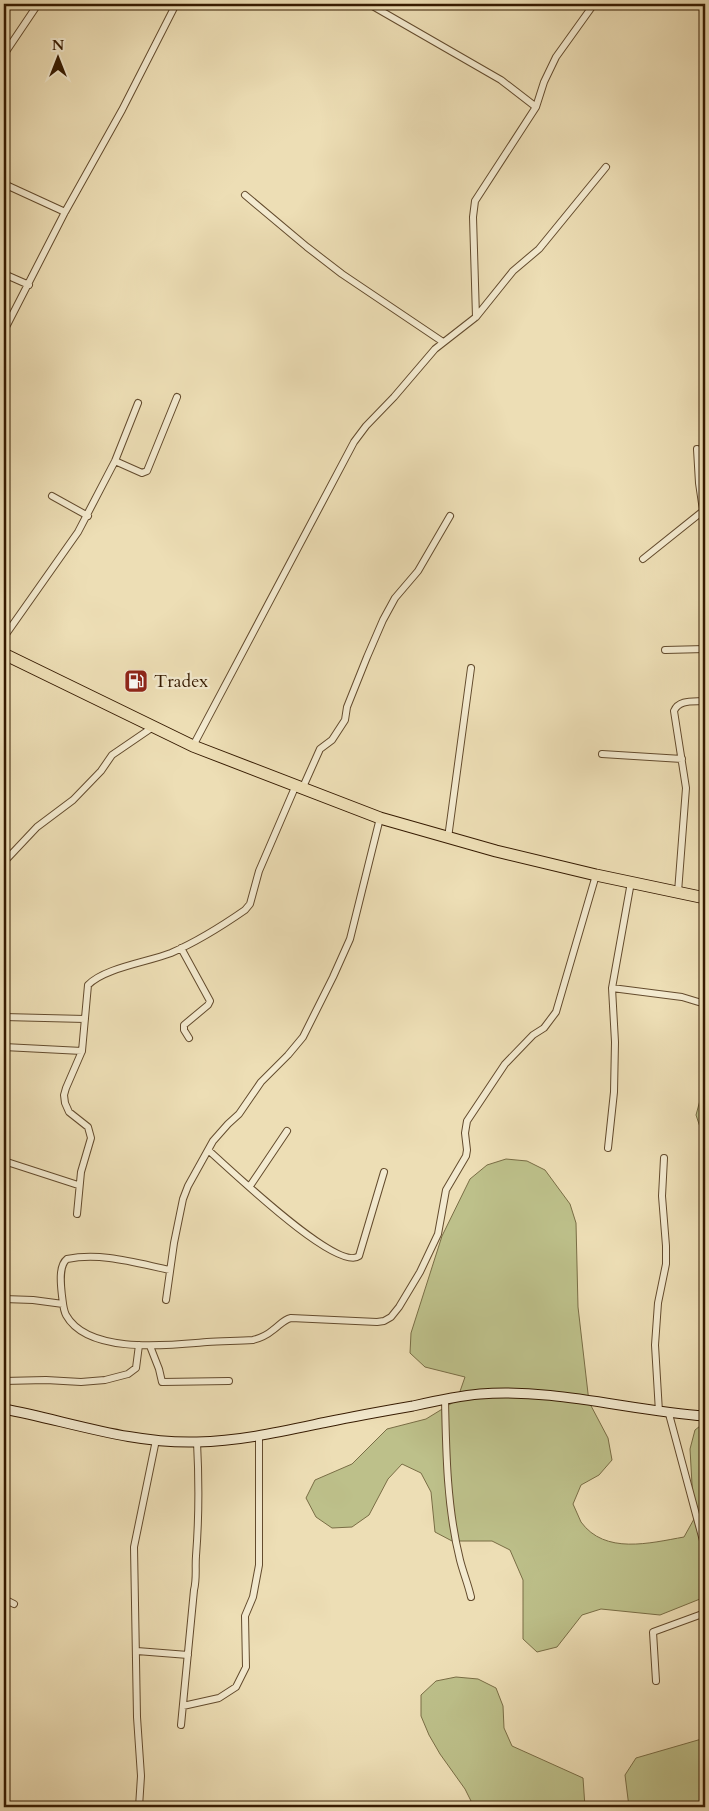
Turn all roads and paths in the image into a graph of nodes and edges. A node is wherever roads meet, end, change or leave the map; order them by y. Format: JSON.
{"nodes":[{"id":1,"x":38,"y":4,"type":"edge"},
{"id":2,"x":176,"y":4,"type":"edge"},
{"id":3,"x":369,"y":4,"type":"edge"},
{"id":4,"x":594,"y":4,"type":"edge"},
{"id":5,"x":4,"y":43,"type":"edge"},
{"id":6,"x":5,"y":56,"type":"edge"},
{"id":7,"x":536,"y":107,"type":"junction"},
{"id":8,"x":606,"y":167,"type":"dead end"},
{"id":9,"x":4,"y":184,"type":"edge"},
{"id":10,"x":245,"y":195,"type":"dead end"},
{"id":11,"x":65,"y":212,"type":"junction"},
{"id":12,"x":4,"y":274,"type":"edge"},
{"id":13,"x":29,"y":285,"type":"junction"},
{"id":14,"x":476,"y":317,"type":"junction"},
{"id":15,"x":4,"y":331,"type":"edge"},
{"id":16,"x":443,"y":342,"type":"junction"},
{"id":17,"x":177,"y":397,"type":"dead end"},
{"id":18,"x":138,"y":403,"type":"dead end"},
{"id":19,"x":697,"y":449,"type":"dead end"},
{"id":20,"x":115,"y":461,"type":"junction"},
{"id":21,"x":52,"y":496,"type":"dead end"},
{"id":22,"x":704,"y":511,"type":"junction"},
{"id":23,"x":88,"y":516,"type":"junction"},
{"id":24,"x":450,"y":516,"type":"dead end"},
{"id":25,"x":705,"y":524,"type":"edge"},
{"id":26,"x":643,"y":559,"type":"dead end"},
{"id":27,"x":4,"y":637,"type":"edge"},
{"id":28,"x":705,"y":649,"type":"edge"},
{"id":29,"x":665,"y":650,"type":"dead end"},
{"id":30,"x":4,"y":654,"type":"edge"},
{"id":31,"x":471,"y":668,"type":"dead end"},
{"id":32,"x":705,"y":701,"type":"edge"},
{"id":33,"x":152,"y":727,"type":"junction"},
{"id":34,"x":193,"y":746,"type":"junction"},
{"id":35,"x":602,"y":754,"type":"dead end"},
{"id":36,"x":682,"y":759,"type":"junction"},
{"id":37,"x":299,"y":786,"type":"junction"},
{"id":38,"x":380,"y":818,"type":"junction"},
{"id":39,"x":448,"y":838,"type":"junction"},
{"id":40,"x":4,"y":862,"type":"edge"},
{"id":41,"x":596,"y":875,"type":"junction"},
{"id":42,"x":631,"y":882,"type":"junction"},
{"id":43,"x":678,"y":892,"type":"junction"},
{"id":44,"x":705,"y":898,"type":"edge"},
{"id":45,"x":181,"y":948,"type":"junction"},
{"id":46,"x":612,"y":988,"type":"junction"},
{"id":47,"x":705,"y":1004,"type":"edge"},
{"id":48,"x":4,"y":1017,"type":"edge"},
{"id":49,"x":85,"y":1019,"type":"junction"},
{"id":50,"x":189,"y":1038,"type":"dead end"},
{"id":51,"x":4,"y":1047,"type":"edge"},
{"id":52,"x":82,"y":1052,"type":"junction"},
{"id":53,"x":287,"y":1131,"type":"dead end"},
{"id":54,"x":608,"y":1148,"type":"dead end"},
{"id":55,"x":208,"y":1150,"type":"junction"},
{"id":56,"x":664,"y":1158,"type":"dead end"},
{"id":57,"x":4,"y":1161,"type":"edge"},
{"id":58,"x":384,"y":1172,"type":"dead end"},
{"id":59,"x":78,"y":1185,"type":"junction"},
{"id":60,"x":250,"y":1186,"type":"junction"},
{"id":61,"x":77,"y":1214,"type":"dead end"},
{"id":62,"x":170,"y":1270,"type":"junction"},
{"id":63,"x":4,"y":1299,"type":"edge"},
{"id":64,"x":166,"y":1300,"type":"dead end"},
{"id":65,"x":63,"y":1304,"type":"junction"},
{"id":66,"x":139,"y":1345,"type":"junction"},
{"id":67,"x":150,"y":1346,"type":"junction"},
{"id":68,"x":4,"y":1381,"type":"edge"},
{"id":69,"x":229,"y":1381,"type":"dead end"},
{"id":70,"x":445,"y":1399,"type":"junction"},
{"id":71,"x":4,"y":1409,"type":"edge"},
{"id":72,"x":659,"y":1412,"type":"junction"},
{"id":73,"x":669,"y":1414,"type":"junction"},
{"id":74,"x":705,"y":1416,"type":"edge"},
{"id":75,"x":259,"y":1437,"type":"junction"},
{"id":76,"x":156,"y":1440,"type":"junction"},
{"id":77,"x":197,"y":1442,"type":"junction"},
{"id":78,"x":705,"y":1548,"type":"edge"},
{"id":79,"x":471,"y":1597,"type":"dead end"},
{"id":80,"x":4,"y":1599,"type":"edge"},
{"id":81,"x":14,"y":1604,"type":"dead end"},
{"id":82,"x":705,"y":1613,"type":"edge"},
{"id":83,"x":137,"y":1651,"type":"junction"},
{"id":84,"x":188,"y":1655,"type":"junction"},
{"id":85,"x":656,"y":1681,"type":"dead end"},
{"id":86,"x":183,"y":1706,"type":"junction"},
{"id":87,"x":181,"y":1725,"type":"dead end"},
{"id":88,"x":139,"y":1807,"type":"edge"}],
"edges":[{"from":1,"to":6,"type":"street"},
{"from":2,"to":11,"type":"street"},
{"from":3,"to":7,"type":"street"},
{"from":4,"to":7,"type":"street"},
{"from":5,"to":6,"type":"street"},
{"from":7,"to":14,"type":"street"},
{"from":8,"to":14,"type":"street"},
{"from":9,"to":11,"type":"street"},
{"from":10,"to":16,"type":"street"},
{"from":11,"to":13,"type":"street"},
{"from":12,"to":13,"type":"street"},
{"from":13,"to":15,"type":"street"},
{"from":14,"to":16,"type":"street"},
{"from":16,"to":34,"type":"street"},
{"from":17,"to":20,"type":"street"},
{"from":18,"to":20,"type":"street"},
{"from":19,"to":22,"type":"street"},
{"from":20,"to":23,"type":"street"},
{"from":21,"to":23,"type":"street"},
{"from":22,"to":25,"type":"street"},
{"from":22,"to":26,"type":"street"},
{"from":23,"to":27,"type":"street"},
{"from":24,"to":37,"type":"street"},
{"from":28,"to":29,"type":"street"},
{"from":30,"to":33,"type":"highway"},
{"from":31,"to":39,"type":"street"},
{"from":32,"to":36,"type":"street"},
{"from":33,"to":34,"type":"highway"},
{"from":33,"to":40,"type":"street"},
{"from":34,"to":37,"type":"highway"},
{"from":35,"to":36,"type":"street"},
{"from":36,"to":43,"type":"street"},
{"from":37,"to":38,"type":"highway"},
{"from":37,"to":45,"type":"street"},
{"from":38,"to":39,"type":"highway"},
{"from":38,"to":55,"type":"street"},
{"from":39,"to":41,"type":"highway"},
{"from":41,"to":42,"type":"highway"},
{"from":41,"to":67,"type":"street"},
{"from":42,"to":43,"type":"highway"},
{"from":42,"to":46,"type":"street"},
{"from":43,"to":44,"type":"highway"},
{"from":45,"to":49,"type":"street"},
{"from":45,"to":50,"type":"street"},
{"from":46,"to":47,"type":"street"},
{"from":46,"to":54,"type":"street"},
{"from":48,"to":49,"type":"street"},
{"from":49,"to":52,"type":"street"},
{"from":51,"to":52,"type":"street"},
{"from":52,"to":59,"type":"street"},
{"from":53,"to":60,"type":"street"},
{"from":55,"to":60,"type":"street"},
{"from":55,"to":62,"type":"street"},
{"from":56,"to":72,"type":"street"},
{"from":57,"to":59,"type":"street"},
{"from":58,"to":60,"type":"street"},
{"from":59,"to":61,"type":"street"},
{"from":62,"to":64,"type":"street"},
{"from":62,"to":65,"type":"street"},
{"from":63,"to":65,"type":"street"},
{"from":65,"to":66,"type":"street"},
{"from":66,"to":67,"type":"street"},
{"from":66,"to":68,"type":"street"},
{"from":67,"to":69,"type":"street"},
{"from":70,"to":72,"type":"main road"},
{"from":70,"to":75,"type":"main road"},
{"from":70,"to":79,"type":"street"},
{"from":71,"to":76,"type":"main road"},
{"from":72,"to":73,"type":"main road"},
{"from":73,"to":74,"type":"main road"},
{"from":73,"to":78,"type":"street"},
{"from":75,"to":77,"type":"main road"},
{"from":75,"to":86,"type":"street"},
{"from":76,"to":77,"type":"main road"},
{"from":76,"to":83,"type":"street"},
{"from":77,"to":84,"type":"street"},
{"from":80,"to":81,"type":"street"},
{"from":82,"to":85,"type":"street"},
{"from":83,"to":84,"type":"street"},
{"from":83,"to":88,"type":"street"},
{"from":84,"to":86,"type":"street"},
{"from":86,"to":87,"type":"street"}]}
